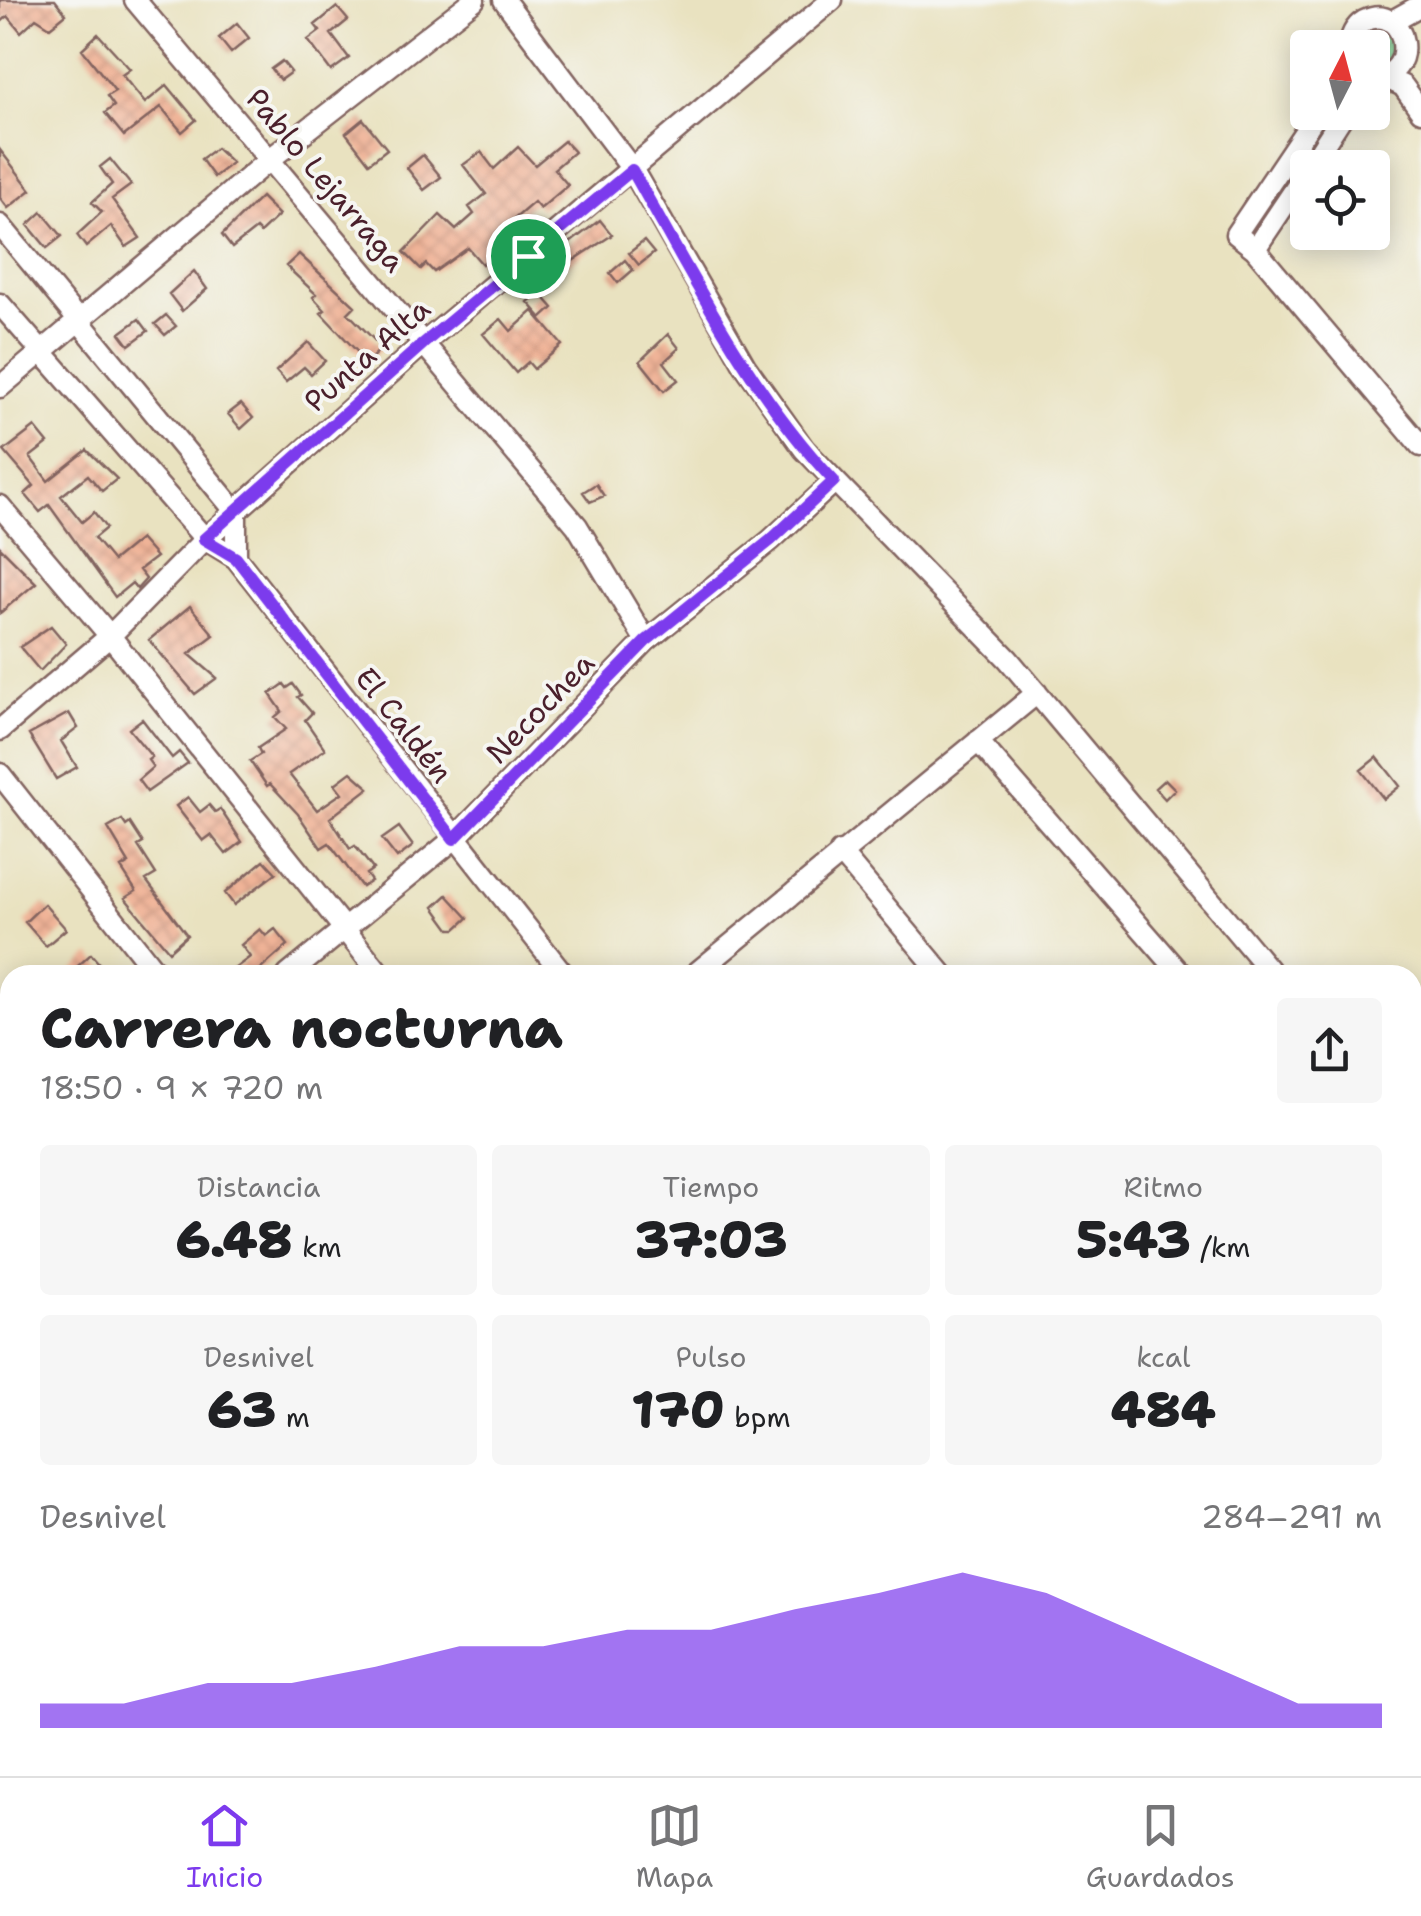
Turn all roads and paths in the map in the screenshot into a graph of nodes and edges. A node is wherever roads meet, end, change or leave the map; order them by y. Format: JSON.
{"nodes":[{"id":1,"x":134,"y":0,"type":"edge"},
{"id":2,"x":474,"y":0,"type":"edge"},
{"id":3,"x":504,"y":0,"type":"edge"},
{"id":4,"x":832,"y":0,"type":"edge"},
{"id":5,"x":1367,"y":2,"type":"edge"},
{"id":6,"x":1421,"y":5,"type":"edge"},
{"id":7,"x":1390,"y":19,"type":"junction"},
{"id":8,"x":1358,"y":25,"type":"junction"},
{"id":9,"x":1356,"y":30,"type":"edge"},
{"id":10,"x":1416,"y":40,"type":"edge"},
{"id":11,"x":1390,"y":73,"type":"edge"},
{"id":12,"x":1390,"y":80,"type":"edge"},
{"id":13,"x":1421,"y":111,"type":"edge"},
{"id":14,"x":1306,"y":130,"type":"edge"},
{"id":15,"x":270,"y":159,"type":"junction"},
{"id":16,"x":632,"y":170,"type":"junction"},
{"id":17,"x":1290,"y":197,"type":"edge"},
{"id":18,"x":0,"y":225,"type":"edge"},
{"id":19,"x":1256,"y":249,"type":"junction"},
{"id":20,"x":0,"y":304,"type":"edge"},
{"id":21,"x":78,"y":321,"type":"junction"},
{"id":22,"x":424,"y":343,"type":"junction"},
{"id":23,"x":40,"y":352,"type":"junction"},
{"id":24,"x":0,"y":387,"type":"edge"},
{"id":25,"x":1421,"y":446,"type":"edge"},
{"id":26,"x":834,"y":481,"type":"junction"},
{"id":27,"x":0,"y":506,"type":"edge"},
{"id":28,"x":236,"y":512,"type":"junction"},
{"id":29,"x":204,"y":539,"type":"junction"},
{"id":30,"x":236,"y":558,"type":"junction"},
{"id":31,"x":110,"y":636,"type":"junction"},
{"id":32,"x":646,"y":641,"type":"junction"},
{"id":33,"x":1036,"y":693,"type":"junction"},
{"id":34,"x":0,"y":730,"type":"edge"},
{"id":35,"x":978,"y":740,"type":"junction"},
{"id":36,"x":0,"y":774,"type":"edge"},
{"id":37,"x":454,"y":839,"type":"junction"},
{"id":38,"x":840,"y":852,"type":"junction"},
{"id":39,"x":343,"y":931,"type":"junction"},
{"id":40,"x":150,"y":965,"type":"edge"},
{"id":41,"x":300,"y":965,"type":"edge"},
{"id":42,"x":372,"y":965,"type":"edge"},
{"id":43,"x":556,"y":965,"type":"edge"},
{"id":44,"x":706,"y":965,"type":"edge"},
{"id":45,"x":935,"y":965,"type":"edge"},
{"id":46,"x":1168,"y":965,"type":"edge"},
{"id":47,"x":1265,"y":965,"type":"edge"}],
"edges":[{"from":1,"to":15,"type":"street","name":"Pablo Lejarraga"},
{"from":2,"to":15,"type":"street"},
{"from":3,"to":16,"type":"street"},
{"from":4,"to":16,"type":"street","name":"Punta Alta"},
{"from":5,"to":7,"type":"street"},
{"from":5,"to":8,"type":"street"},
{"from":6,"to":7,"type":"street"},
{"from":7,"to":8,"type":"street"},
{"from":7,"to":10,"type":"street"},
{"from":8,"to":9,"type":"street"},
{"from":10,"to":11,"type":"street"},
{"from":12,"to":13,"type":"street"},
{"from":14,"to":19,"type":"street"},
{"from":15,"to":21,"type":"street"},
{"from":15,"to":22,"type":"street","name":"Pablo Lejarraga"},
{"from":16,"to":22,"type":"street","name":"Punta Alta"},
{"from":16,"to":26,"type":"street"},
{"from":17,"to":19,"type":"street"},
{"from":18,"to":21,"type":"street"},
{"from":19,"to":25,"type":"street"},
{"from":20,"to":23,"type":"street","name":"El Caldén"},
{"from":21,"to":23,"type":"street"},
{"from":21,"to":28,"type":"street"},
{"from":22,"to":28,"type":"street","name":"Punta Alta"},
{"from":22,"to":32,"type":"street","name":"Pablo Lejarraga"},
{"from":23,"to":24,"type":"street"},
{"from":23,"to":29,"type":"street","name":"El Caldén"},
{"from":26,"to":32,"type":"street","name":"Necochea"},
{"from":26,"to":33,"type":"street"},
{"from":27,"to":31,"type":"street"},
{"from":28,"to":29,"type":"street","name":"Punta Alta"},
{"from":28,"to":30,"type":"street"},
{"from":29,"to":30,"type":"street","name":"El Caldén"},
{"from":29,"to":31,"type":"street","name":"Punta Alta"},
{"from":30,"to":37,"type":"street","name":"El Caldén"},
{"from":31,"to":34,"type":"street","name":"Punta Alta"},
{"from":31,"to":39,"type":"street"},
{"from":32,"to":37,"type":"street","name":"Necochea"},
{"from":33,"to":35,"type":"street"},
{"from":33,"to":47,"type":"street"},
{"from":35,"to":38,"type":"street"},
{"from":35,"to":46,"type":"street"},
{"from":36,"to":40,"type":"street"},
{"from":37,"to":39,"type":"street","name":"Necochea"},
{"from":37,"to":43,"type":"street","name":"El Caldén"},
{"from":38,"to":44,"type":"street"},
{"from":38,"to":45,"type":"street"},
{"from":39,"to":41,"type":"street","name":"Necochea"},
{"from":39,"to":42,"type":"street"}]}
